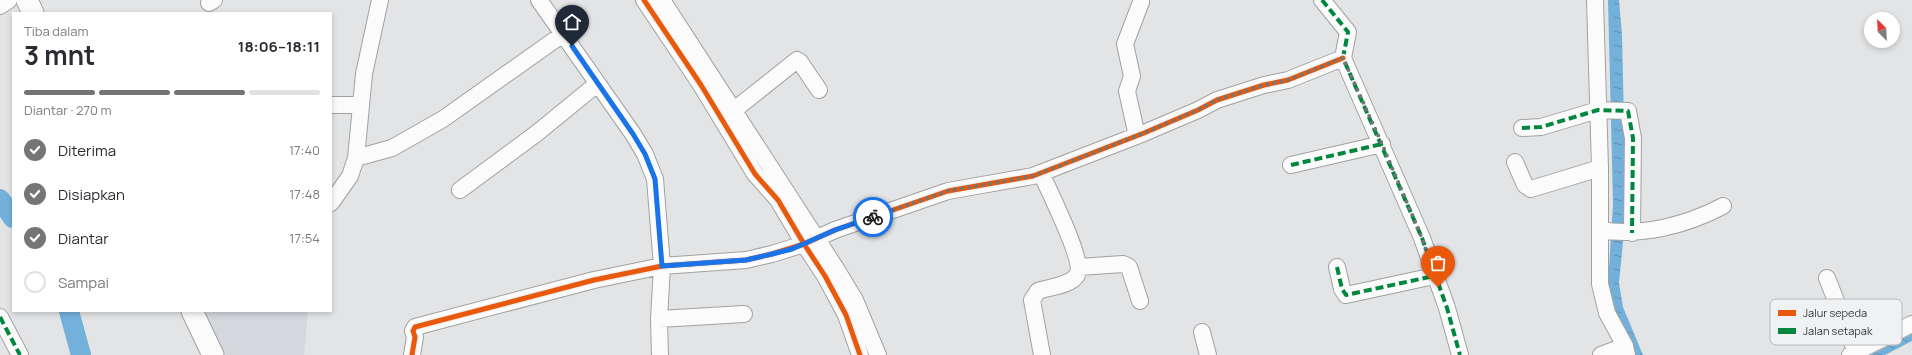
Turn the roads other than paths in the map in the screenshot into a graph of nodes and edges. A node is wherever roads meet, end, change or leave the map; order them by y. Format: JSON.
{"nodes":[{"id":1,"x":9,"y":0,"type":"edge"},
{"id":2,"x":27,"y":0,"type":"edge"},
{"id":3,"x":380,"y":0,"type":"edge"},
{"id":4,"x":539,"y":0,"type":"edge"},
{"id":5,"x":644,"y":0,"type":"edge"},
{"id":6,"x":662,"y":0,"type":"edge"},
{"id":7,"x":1141,"y":0,"type":"edge"},
{"id":8,"x":1322,"y":0,"type":"edge"},
{"id":9,"x":1595,"y":0,"type":"edge"},
{"id":10,"x":0,"y":6,"type":"edge"},
{"id":11,"x":33,"y":12,"type":"edge"},
{"id":12,"x":563,"y":34,"type":"junction"},
{"id":13,"x":687,"y":51,"type":"junction"},
{"id":14,"x":1343,"y":58,"type":"junction"},
{"id":15,"x":597,"y":84,"type":"junction"},
{"id":16,"x":819,"y":90,"type":"dead end"},
{"id":17,"x":332,"y":105,"type":"edge"},
{"id":18,"x":361,"y":105,"type":"junction"},
{"id":19,"x":1601,"y":110,"type":"junction"},
{"id":20,"x":733,"y":111,"type":"junction"},
{"id":21,"x":1522,"y":128,"type":"dead end"},
{"id":22,"x":1137,"y":136,"type":"junction"},
{"id":23,"x":1382,"y":144,"type":"junction"},
{"id":24,"x":356,"y":158,"type":"junction"},
{"id":25,"x":1515,"y":162,"type":"dead end"},
{"id":26,"x":1291,"y":165,"type":"dead end"},
{"id":27,"x":1600,"y":168,"type":"junction"},
{"id":28,"x":1041,"y":172,"type":"junction"},
{"id":29,"x":460,"y":190,"type":"dead end"},
{"id":30,"x":332,"y":202,"type":"edge"},
{"id":31,"x":1723,"y":206,"type":"dead end"},
{"id":32,"x":1604,"y":231,"type":"junction"},
{"id":33,"x":1629,"y":233,"type":"junction"},
{"id":34,"x":816,"y":238,"type":"junction"},
{"id":35,"x":662,"y":266,"type":"junction"},
{"id":36,"x":1079,"y":267,"type":"junction"},
{"id":37,"x":1337,"y":267,"type":"dead end"},
{"id":38,"x":1434,"y":276,"type":"junction"},
{"id":39,"x":1826,"y":278,"type":"dead end"},
{"id":40,"x":1836,"y":299,"type":"edge"},
{"id":41,"x":1140,"y":302,"type":"dead end"},
{"id":42,"x":192,"y":312,"type":"edge"},
{"id":43,"x":744,"y":314,"type":"dead end"},
{"id":44,"x":0,"y":317,"type":"edge"},
{"id":45,"x":659,"y":319,"type":"junction"},
{"id":46,"x":1912,"y":324,"type":"edge"},
{"id":47,"x":860,"y":330,"type":"junction"},
{"id":48,"x":1902,"y":330,"type":"edge"},
{"id":49,"x":1202,"y":332,"type":"dead end"},
{"id":50,"x":1875,"y":345,"type":"edge"},
{"id":51,"x":1626,"y":351,"type":"edge"},
{"id":52,"x":1863,"y":352,"type":"edge"},
{"id":53,"x":20,"y":355,"type":"edge"},
{"id":54,"x":213,"y":355,"type":"edge"},
{"id":55,"x":412,"y":355,"type":"edge"},
{"id":56,"x":660,"y":355,"type":"edge"},
{"id":57,"x":860,"y":355,"type":"edge"},
{"id":58,"x":878,"y":355,"type":"edge"},
{"id":59,"x":1042,"y":355,"type":"edge"},
{"id":60,"x":1208,"y":355,"type":"edge"},
{"id":61,"x":1460,"y":355,"type":"edge"},
{"id":62,"x":1601,"y":355,"type":"edge"}],
"edges":[{"from":1,"to":10,"type":"street"},
{"from":2,"to":11,"type":"main road"},
{"from":3,"to":18,"type":"street"},
{"from":4,"to":12,"type":"street"},
{"from":5,"to":13,"type":"street"},
{"from":6,"to":13,"type":"street"},
{"from":7,"to":22,"type":"street"},
{"from":8,"to":14,"type":"street"},
{"from":9,"to":19,"type":"street"},
{"from":12,"to":15,"type":"street"},
{"from":12,"to":24,"type":"street"},
{"from":13,"to":20,"type":"street"},
{"from":13,"to":34,"type":"street"},
{"from":14,"to":22,"type":"street"},
{"from":14,"to":23,"type":"street"},
{"from":15,"to":29,"type":"street"},
{"from":15,"to":35,"type":"street"},
{"from":16,"to":20,"type":"street"},
{"from":17,"to":18,"type":"street"},
{"from":18,"to":24,"type":"street"},
{"from":19,"to":21,"type":"street"},
{"from":19,"to":27,"type":"street"},
{"from":19,"to":33,"type":"street"},
{"from":20,"to":34,"type":"street"},
{"from":22,"to":28,"type":"street"},
{"from":23,"to":26,"type":"street"},
{"from":23,"to":38,"type":"street"},
{"from":24,"to":30,"type":"street"},
{"from":25,"to":27,"type":"street"},
{"from":27,"to":32,"type":"street"},
{"from":28,"to":34,"type":"street"},
{"from":28,"to":36,"type":"street"},
{"from":31,"to":33,"type":"street"},
{"from":32,"to":33,"type":"street"},
{"from":32,"to":51,"type":"street"},
{"from":34,"to":35,"type":"street"},
{"from":34,"to":47,"type":"street"},
{"from":35,"to":45,"type":"street"},
{"from":35,"to":55,"type":"street"},
{"from":36,"to":41,"type":"street"},
{"from":36,"to":59,"type":"street"},
{"from":37,"to":38,"type":"street"},
{"from":38,"to":61,"type":"street"},
{"from":39,"to":40,"type":"street"},
{"from":42,"to":54,"type":"main road"},
{"from":43,"to":45,"type":"street"},
{"from":44,"to":53,"type":"street"},
{"from":45,"to":56,"type":"street"},
{"from":46,"to":48,"type":"street"},
{"from":47,"to":57,"type":"street"},
{"from":47,"to":58,"type":"street"},
{"from":49,"to":60,"type":"street"},
{"from":50,"to":52,"type":"street"},
{"from":51,"to":62,"type":"street"}]}
